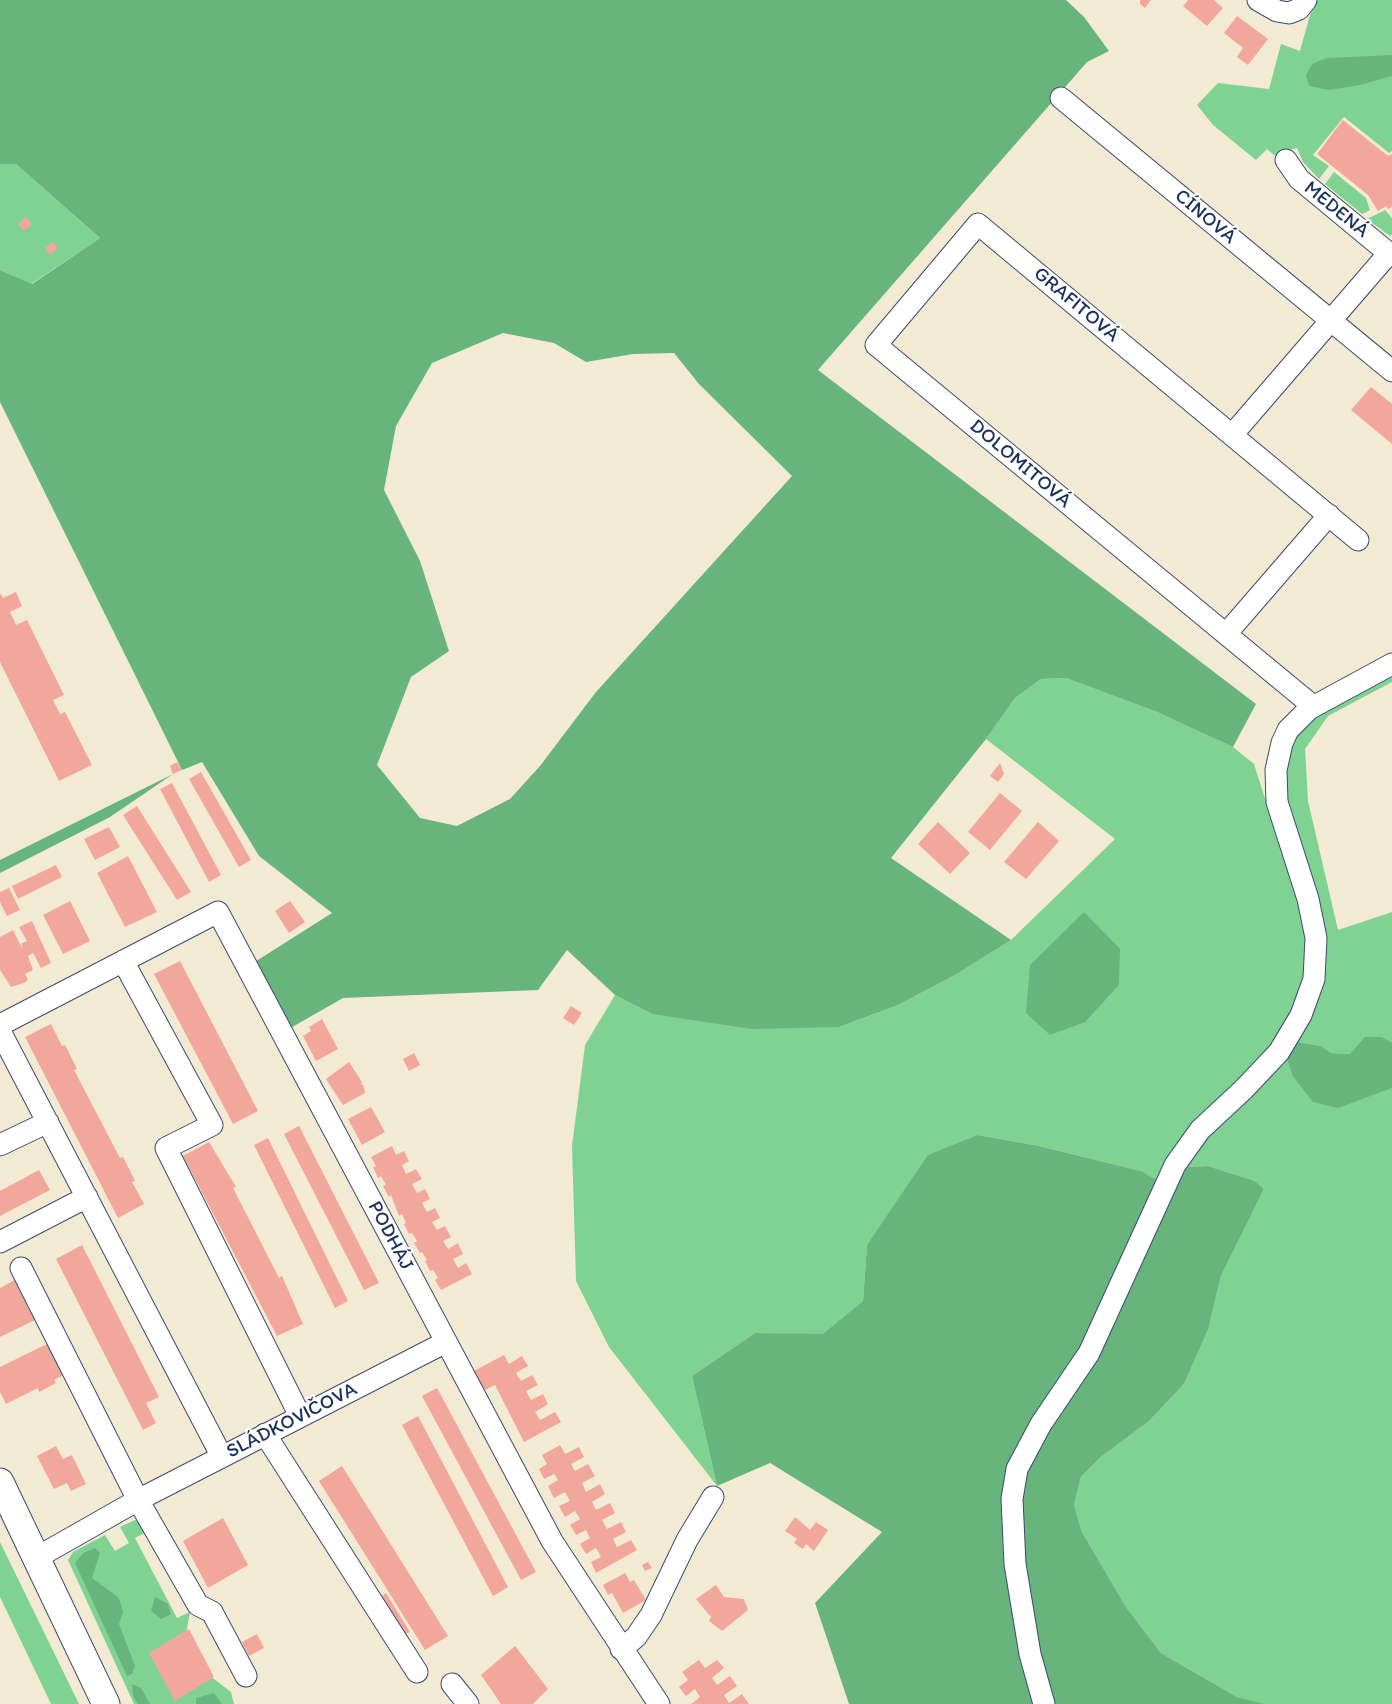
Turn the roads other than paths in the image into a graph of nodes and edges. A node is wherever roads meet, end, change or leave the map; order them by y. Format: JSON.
{"nodes":[{"id":1,"x":1258,"y":0,"type":"edge"},
{"id":2,"x":1300,"y":6,"type":"edge"},
{"id":3,"x":1061,"y":98,"type":"dead end"},
{"id":4,"x":1286,"y":160,"type":"dead end"},
{"id":5,"x":1391,"y":255,"type":"edge"},
{"id":6,"x":929,"y":283,"type":"joint"},
{"id":7,"x":1331,"y":321,"type":"junction"},
{"id":8,"x":1392,"y":371,"type":"edge"},
{"id":9,"x":1232,"y":435,"type":"junction"},
{"id":10,"x":1329,"y":515,"type":"junction"},
{"id":11,"x":1358,"y":540,"type":"dead end"},
{"id":12,"x":1226,"y":634,"type":"junction"},
{"id":13,"x":1392,"y":664,"type":"edge"},
{"id":14,"x":1313,"y":706,"type":"junction"},
{"id":15,"x":123,"y":961,"type":"junction"},
{"id":16,"x":1,"y":1025,"type":"edge"},
{"id":17,"x":48,"y":1122,"type":"junction"},
{"id":18,"x":0,"y":1145,"type":"edge"},
{"id":19,"x":87,"y":1197,"type":"junction"},
{"id":20,"x":0,"y":1242,"type":"edge"},
{"id":21,"x":21,"y":1268,"type":"dead end"},
{"id":22,"x":446,"y":1342,"type":"junction"},
{"id":23,"x":300,"y":1416,"type":"junction"},
{"id":24,"x":265,"y":1434,"type":"junction"},
{"id":25,"x":222,"y":1457,"type":"junction"},
{"id":26,"x":0,"y":1482,"type":"edge"},
{"id":27,"x":712,"y":1497,"type":"dead end"},
{"id":28,"x":138,"y":1500,"type":"junction"},
{"id":29,"x":36,"y":1558,"type":"junction"},
{"id":30,"x":621,"y":1649,"type":"junction"},
{"id":31,"x":417,"y":1672,"type":"dead end"},
{"id":32,"x":246,"y":1676,"type":"dead end"},
{"id":33,"x":452,"y":1684,"type":"dead end"},
{"id":34,"x":105,"y":1704,"type":"edge"},
{"id":35,"x":468,"y":1704,"type":"edge"},
{"id":36,"x":659,"y":1704,"type":"edge"},
{"id":37,"x":1044,"y":1704,"type":"edge"}],
"edges":[{"from":1,"to":2,"type":"street"},
{"from":3,"to":7,"type":"street","name":"CÍNOVÁ"},
{"from":4,"to":5,"type":"street","name":"MEDENÁ"},
{"from":5,"to":7,"type":"street"},
{"from":6,"to":9,"type":"street","name":"GRAFITOVÁ"},
{"from":6,"to":12,"type":"street","name":"DOLOMITOVÁ"},
{"from":7,"to":8,"type":"street","name":"CÍNOVÁ"},
{"from":7,"to":9,"type":"street"},
{"from":9,"to":10,"type":"street","name":"GRAFITOVÁ"},
{"from":10,"to":11,"type":"street","name":"GRAFITOVÁ"},
{"from":10,"to":12,"type":"street"},
{"from":12,"to":14,"type":"street","name":"DOLOMITOVÁ"},
{"from":13,"to":14,"type":"street"},
{"from":14,"to":37,"type":"street"},
{"from":15,"to":16,"type":"street","name":"PODHÁJ"},
{"from":15,"to":22,"type":"street","name":"PODHÁJ"},
{"from":15,"to":23,"type":"street"},
{"from":16,"to":17,"type":"street","name":"PODHÁJ"},
{"from":17,"to":18,"type":"street"},
{"from":17,"to":19,"type":"street","name":"PODHÁJ"},
{"from":19,"to":20,"type":"street"},
{"from":19,"to":25,"type":"street","name":"PODHÁJ"},
{"from":21,"to":28,"type":"street"},
{"from":22,"to":23,"type":"street","name":"SLÁDKOVIČOVA"},
{"from":22,"to":30,"type":"street","name":"PODHÁJ"},
{"from":23,"to":24,"type":"street","name":"SLÁDKOVIČOVA"},
{"from":24,"to":25,"type":"street","name":"SLÁDKOVIČOVA"},
{"from":24,"to":31,"type":"street"},
{"from":25,"to":28,"type":"street","name":"SLÁDKOVIČOVA"},
{"from":26,"to":29,"type":"main road"},
{"from":27,"to":30,"type":"street"},
{"from":28,"to":29,"type":"street","name":"SLÁDKOVIČOVA"},
{"from":28,"to":32,"type":"street"},
{"from":29,"to":34,"type":"main road"},
{"from":30,"to":36,"type":"street","name":"PODHÁJ"},
{"from":33,"to":35,"type":"street"}]}
